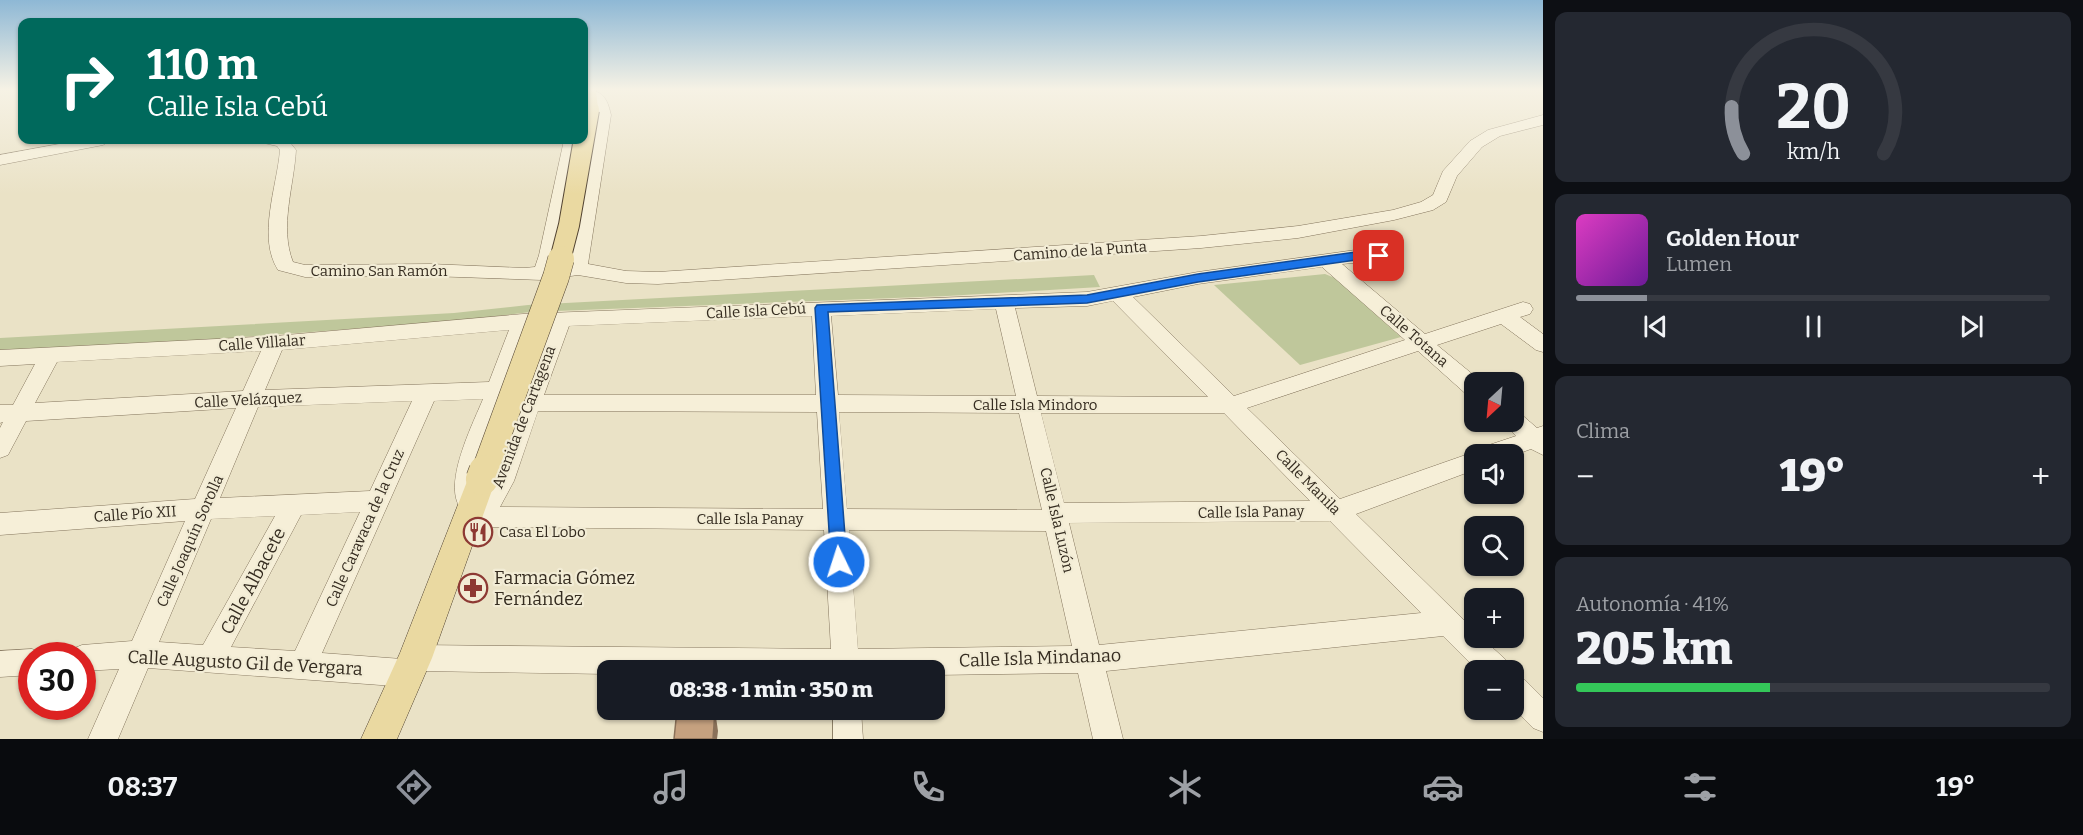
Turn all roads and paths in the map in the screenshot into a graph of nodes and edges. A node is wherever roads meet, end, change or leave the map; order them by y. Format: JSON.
{"nodes":[{"id":1,"x":601,"y":124,"type":"edge"},
{"id":2,"x":1526,"y":124,"type":"edge"},
{"id":3,"x":82,"y":144,"type":"edge"},
{"id":4,"x":284,"y":144,"type":"edge"},
{"id":5,"x":571,"y":144,"type":"edge"},
{"id":6,"x":580,"y":144,"type":"edge"},
{"id":7,"x":0,"y":160,"type":"edge"},
{"id":8,"x":1379,"y":256,"type":"dead end"},
{"id":9,"x":1326,"y":260,"type":"junction"},
{"id":10,"x":578,"y":269,"type":"junction"},
{"id":11,"x":542,"y":274,"type":"junction"},
{"id":12,"x":1118,"y":294,"type":"junction"},
{"id":13,"x":1004,"y":302,"type":"junction"},
{"id":14,"x":821,"y":308,"type":"junction"},
{"id":15,"x":561,"y":319,"type":"junction"},
{"id":16,"x":523,"y":321,"type":"junction"},
{"id":17,"x":1421,"y":342,"type":"junction"},
{"id":18,"x":276,"y":343,"type":"junction"},
{"id":19,"x":1543,"y":345,"type":"edge"},
{"id":20,"x":49,"y":357,"type":"junction"},
{"id":21,"x":0,"y":358,"type":"edge"},
{"id":22,"x":1464,"y":379,"type":"edge"},
{"id":23,"x":497,"y":390,"type":"junction"},
{"id":24,"x":427,"y":392,"type":"junction"},
{"id":25,"x":252,"y":399,"type":"junction"},
{"id":26,"x":530,"y":403,"type":"junction"},
{"id":27,"x":828,"y":404,"type":"junction"},
{"id":28,"x":1029,"y":405,"type":"junction"},
{"id":29,"x":1231,"y":405,"type":"junction"},
{"id":30,"x":10,"y":413,"type":"edge"},
{"id":31,"x":1524,"y":428,"type":"edge"},
{"id":32,"x":1540,"y":440,"type":"edge"},
{"id":33,"x":1524,"y":445,"type":"edge"},
{"id":34,"x":0,"y":449,"type":"edge"},
{"id":35,"x":1464,"y":464,"type":"edge"},
{"id":36,"x":378,"y":501,"type":"junction"},
{"id":37,"x":294,"y":505,"type":"junction"},
{"id":38,"x":205,"y":509,"type":"junction"},
{"id":39,"x":473,"y":510,"type":"junction"},
{"id":40,"x":1336,"y":511,"type":"junction"},
{"id":41,"x":1056,"y":517,"type":"junction"},
{"id":42,"x":836,"y":519,"type":"junction"},
{"id":43,"x":0,"y":524,"type":"edge"},
{"id":44,"x":1448,"y":623,"type":"junction"},
{"id":45,"x":141,"y":654,"type":"junction"},
{"id":46,"x":96,"y":657,"type":"edge"},
{"id":47,"x":211,"y":658,"type":"junction"},
{"id":48,"x":1089,"y":659,"type":"junction"},
{"id":49,"x":845,"y":660,"type":"edge"},
{"id":50,"x":1486,"y":660,"type":"edge"},
{"id":51,"x":18,"y":663,"type":"edge"},
{"id":52,"x":0,"y":664,"type":"edge"},
{"id":53,"x":303,"y":664,"type":"junction"},
{"id":54,"x":945,"y":664,"type":"edge"},
{"id":55,"x":411,"y":665,"type":"junction"},
{"id":56,"x":597,"y":666,"type":"edge"},
{"id":57,"x":1524,"y":699,"type":"edge"},
{"id":58,"x":1543,"y":718,"type":"edge"},
{"id":59,"x":847,"y":720,"type":"edge"},
{"id":60,"x":103,"y":739,"type":"edge"},
{"id":61,"x":379,"y":739,"type":"edge"},
{"id":62,"x":848,"y":739,"type":"edge"},
{"id":63,"x":1108,"y":739,"type":"edge"}],
"edges":[{"from":1,"to":10,"type":"street"},
{"from":2,"to":10,"type":"street","name":"Camino de la Punta"},
{"from":3,"to":7,"type":"street"},
{"from":4,"to":11,"type":"street","name":"Camino San Ramón"},
{"from":5,"to":11,"type":"street"},
{"from":6,"to":39,"type":"main road","bridge":true},
{"from":8,"to":9,"type":"street","name":"Calle Isla Cebú"},
{"from":9,"to":12,"type":"street","name":"Calle Isla Cebú"},
{"from":9,"to":17,"type":"street","name":"Calle Totana"},
{"from":10,"to":11,"type":"street","name":"Camino San Ramón"},
{"from":12,"to":13,"type":"street","name":"Calle Isla Cebú"},
{"from":12,"to":29,"type":"street","name":"Calle Manila"},
{"from":13,"to":14,"type":"street","name":"Calle Isla Cebú"},
{"from":13,"to":28,"type":"street","name":"Calle Isla Luzón"},
{"from":14,"to":15,"type":"street","name":"Calle Isla Cebú"},
{"from":14,"to":27,"type":"street"},
{"from":15,"to":16,"type":"street","name":"Calle Isla Cebú"},
{"from":15,"to":26,"type":"street","name":"Avenida de Cartagena"},
{"from":16,"to":18,"type":"street","name":"Calle Villalar"},
{"from":16,"to":23,"type":"street","name":"Avenida de Cartagena"},
{"from":17,"to":19,"type":"street","name":"Calle Isla Mindoro"},
{"from":17,"to":22,"type":"street","name":"Calle Totana"},
{"from":17,"to":29,"type":"street","name":"Calle Isla Mindoro"},
{"from":18,"to":20,"type":"street","name":"Calle Villalar"},
{"from":18,"to":25,"type":"street","name":"Calle Joaquín Sorolla"},
{"from":20,"to":21,"type":"street","name":"Calle Villalar"},
{"from":20,"to":30,"type":"street"},
{"from":23,"to":24,"type":"street","name":"Calle Velázquez"},
{"from":23,"to":39,"type":"street","name":"Avenida de Cartagena"},
{"from":24,"to":25,"type":"street","name":"Calle Velázquez"},
{"from":24,"to":36,"type":"street","name":"Calle Caravaca de la Cruz"},
{"from":25,"to":30,"type":"street","name":"Calle Velázquez"},
{"from":25,"to":38,"type":"street","name":"Calle Joaquín Sorolla"},
{"from":26,"to":27,"type":"street","name":"Calle Isla Mindoro"},
{"from":26,"to":39,"type":"street","name":"Avenida de Cartagena"},
{"from":27,"to":28,"type":"street","name":"Calle Isla Mindoro"},
{"from":27,"to":42,"type":"street"},
{"from":28,"to":29,"type":"street","name":"Calle Isla Mindoro"},
{"from":28,"to":41,"type":"street","name":"Calle Isla Luzón"},
{"from":29,"to":40,"type":"street","name":"Calle Manila"},
{"from":30,"to":34,"type":"street"},
{"from":31,"to":32,"type":"street"},
{"from":32,"to":33,"type":"street"},
{"from":35,"to":40,"type":"street","name":"Calle Isla Panay"},
{"from":36,"to":37,"type":"street","name":"Calle Pío XII"},
{"from":36,"to":53,"type":"street","name":"Calle Caravaca de la Cruz"},
{"from":37,"to":38,"type":"street","name":"Calle Pío XII"},
{"from":37,"to":47,"type":"street","name":"Calle Albacete"},
{"from":38,"to":43,"type":"street","name":"Calle Pío XII"},
{"from":38,"to":45,"type":"street","name":"Calle Joaquín Sorolla"},
{"from":39,"to":42,"type":"street","name":"Calle Isla Panay"},
{"from":39,"to":55,"type":"main road","name":"Avenida de Cartagena"},
{"from":40,"to":41,"type":"street","name":"Calle Isla Panay"},
{"from":40,"to":44,"type":"street","name":"Calle Manila"},
{"from":41,"to":42,"type":"street","name":"Calle Isla Panay"},
{"from":41,"to":48,"type":"street","name":"Calle Isla Luzón"},
{"from":42,"to":49,"type":"street"},
{"from":44,"to":48,"type":"street","name":"Calle Isla Mindanao"},
{"from":44,"to":50,"type":"street","name":"Calle Manila"},
{"from":45,"to":46,"type":"street","name":"Calle Augusto Gil de Vergara"},
{"from":45,"to":47,"type":"street","name":"Calle Augusto Gil de Vergara"},
{"from":45,"to":60,"type":"street","name":"Calle Joaquín Sorolla"},
{"from":47,"to":53,"type":"street","name":"Calle Augusto Gil de Vergara"},
{"from":48,"to":54,"type":"street","name":"Calle Isla Mindanao"},
{"from":48,"to":63,"type":"street","name":"Calle Isla Luzón"},
{"from":51,"to":52,"type":"street"},
{"from":53,"to":55,"type":"street","name":"Calle Augusto Gil de Vergara"},
{"from":55,"to":56,"type":"street","name":"Calle Isla Mindanao"},
{"from":55,"to":61,"type":"main road","name":"Avenida de Cartagena"},
{"from":57,"to":58,"type":"street"},
{"from":59,"to":62,"type":"street"}]}
